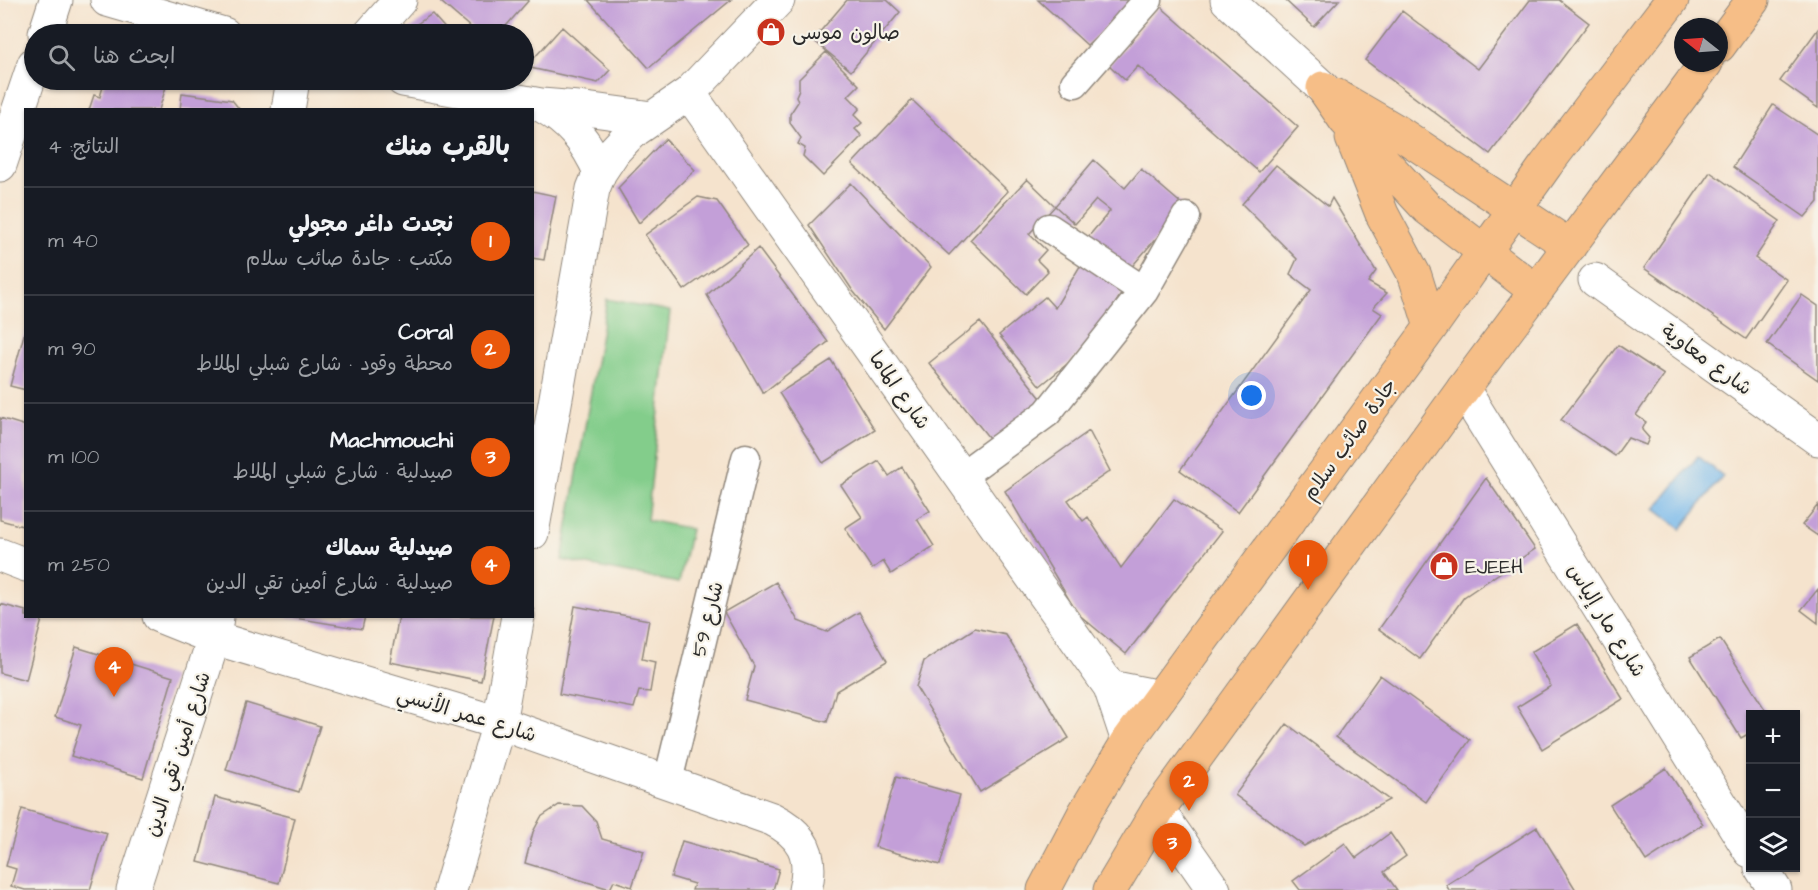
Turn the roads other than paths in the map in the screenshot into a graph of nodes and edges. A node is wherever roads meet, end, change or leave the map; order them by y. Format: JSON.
{"nodes":[{"id":1,"x":56,"y":0,"type":"edge"},
{"id":2,"x":107,"y":0,"type":"edge"},
{"id":3,"x":400,"y":0,"type":"edge"},
{"id":4,"x":778,"y":0,"type":"edge"},
{"id":5,"x":1148,"y":0,"type":"edge"},
{"id":6,"x":1227,"y":0,"type":"edge"},
{"id":7,"x":1672,"y":0,"type":"edge"},
{"id":8,"x":1753,"y":0,"type":"edge"},
{"id":9,"x":48,"y":24,"type":"edge"},
{"id":10,"x":190,"y":24,"type":"edge"},
{"id":11,"x":379,"y":24,"type":"edge"},
{"id":12,"x":1728,"y":34,"type":"edge"},
{"id":13,"x":1699,"y":72,"type":"edge"},
{"id":14,"x":1075,"y":82,"type":"dead end"},
{"id":15,"x":1323,"y":88,"type":"junction"},
{"id":16,"x":25,"y":90,"type":"edge"},
{"id":17,"x":291,"y":90,"type":"edge"},
{"id":18,"x":458,"y":90,"type":"edge"},
{"id":19,"x":688,"y":93,"type":"junction"},
{"id":20,"x":541,"y":105,"type":"junction"},
{"id":21,"x":288,"y":108,"type":"edge"},
{"id":22,"x":651,"y":118,"type":"junction"},
{"id":23,"x":1345,"y":120,"type":"junction"},
{"id":24,"x":0,"y":165,"type":"edge"},
{"id":25,"x":600,"y":172,"type":"junction"},
{"id":26,"x":1515,"y":208,"type":"junction"},
{"id":27,"x":1186,"y":217,"type":"dead end"},
{"id":28,"x":1049,"y":228,"type":"dead end"},
{"id":29,"x":1570,"y":246,"type":"junction"},
{"id":30,"x":1484,"y":252,"type":"junction"},
{"id":31,"x":1595,"y":280,"type":"dead end"},
{"id":32,"x":1144,"y":291,"type":"junction"},
{"id":33,"x":1536,"y":291,"type":"junction"},
{"id":34,"x":1431,"y":327,"type":"junction"},
{"id":35,"x":1463,"y":389,"type":"junction"},
{"id":36,"x":1818,"y":439,"type":"edge"},
{"id":37,"x":746,"y":458,"type":"dead end"},
{"id":38,"x":961,"y":476,"type":"junction"},
{"id":39,"x":534,"y":522,"type":"edge"},
{"id":40,"x":0,"y":555,"type":"edge"},
{"id":41,"x":24,"y":564,"type":"edge"},
{"id":42,"x":169,"y":618,"type":"edge"},
{"id":43,"x":518,"y":618,"type":"edge"},
{"id":44,"x":216,"y":627,"type":"edge"},
{"id":45,"x":1110,"y":687,"type":"junction"},
{"id":46,"x":1160,"y":698,"type":"junction"},
{"id":47,"x":499,"y":723,"type":"junction"},
{"id":48,"x":1128,"y":741,"type":"junction"},
{"id":49,"x":668,"y":781,"type":"junction"},
{"id":50,"x":1158,"y":810,"type":"junction"},
{"id":51,"x":1746,"y":845,"type":"edge"},
{"id":52,"x":1764,"y":872,"type":"edge"},
{"id":53,"x":133,"y":890,"type":"edge"},
{"id":54,"x":450,"y":890,"type":"edge"},
{"id":55,"x":805,"y":890,"type":"edge"},
{"id":56,"x":1044,"y":890,"type":"edge"},
{"id":57,"x":1110,"y":890,"type":"edge"},
{"id":58,"x":1214,"y":890,"type":"edge"},
{"id":59,"x":1775,"y":890,"type":"edge"}],
"edges":[{"from":1,"to":9,"type":"street"},
{"from":2,"to":10,"type":"street"},
{"from":3,"to":11,"type":"street"},
{"from":4,"to":19,"type":"street"},
{"from":5,"to":14,"type":"street"},
{"from":6,"to":15,"type":"street"},
{"from":7,"to":26,"type":"highway","name":"جادة صائب سلام"},
{"from":8,"to":12,"type":"highway"},
{"from":13,"to":29,"type":"highway"},
{"from":15,"to":23,"type":"highway"},
{"from":15,"to":26,"type":"highway"},
{"from":16,"to":24,"type":"street"},
{"from":17,"to":21,"type":"street"},
{"from":18,"to":20,"type":"street"},
{"from":19,"to":22,"type":"street"},
{"from":19,"to":38,"type":"street","name":"شارع الماما"},
{"from":20,"to":22,"type":"street"},
{"from":20,"to":25,"type":"street"},
{"from":22,"to":25,"type":"street"},
{"from":23,"to":30,"type":"highway"},
{"from":23,"to":34,"type":"highway"},
{"from":25,"to":39,"type":"street"},
{"from":26,"to":29,"type":"highway"},
{"from":26,"to":30,"type":"highway","name":"جادة صائب سلام"},
{"from":27,"to":32,"type":"street"},
{"from":28,"to":32,"type":"street"},
{"from":29,"to":33,"type":"highway"},
{"from":30,"to":33,"type":"highway"},
{"from":30,"to":34,"type":"highway","name":"جادة صائب سلام"},
{"from":31,"to":36,"type":"street","name":"شارع معاوية"},
{"from":32,"to":38,"type":"street"},
{"from":33,"to":35,"type":"highway"},
{"from":34,"to":46,"type":"highway","name":"جادة صائب سلام"},
{"from":35,"to":50,"type":"highway"},
{"from":35,"to":51,"type":"street","name":"شارع مار إلياس"},
{"from":37,"to":49,"type":"street","name":"شارع 59"},
{"from":38,"to":45,"type":"street","name":"شارع الماما"},
{"from":40,"to":41,"type":"street"},
{"from":42,"to":44,"type":"street","name":"شارع عمر الأنسي"},
{"from":43,"to":47,"type":"street"},
{"from":44,"to":47,"type":"street","name":"شارع عمر الأنسي"},
{"from":44,"to":53,"type":"street","name":"شارع أمين تقي الدين"},
{"from":45,"to":46,"type":"street"},
{"from":45,"to":48,"type":"street","name":"شارع الماما"},
{"from":46,"to":48,"type":"highway","name":"جادة صائب سلام"},
{"from":47,"to":49,"type":"street","name":"شارع عمر الأنسي"},
{"from":47,"to":54,"type":"street"},
{"from":48,"to":56,"type":"highway","name":"جادة صائب سلام"},
{"from":49,"to":55,"type":"street","name":"شارع عمر الأنسي"},
{"from":50,"to":57,"type":"highway"},
{"from":50,"to":58,"type":"street"},
{"from":52,"to":59,"type":"street"}]}
